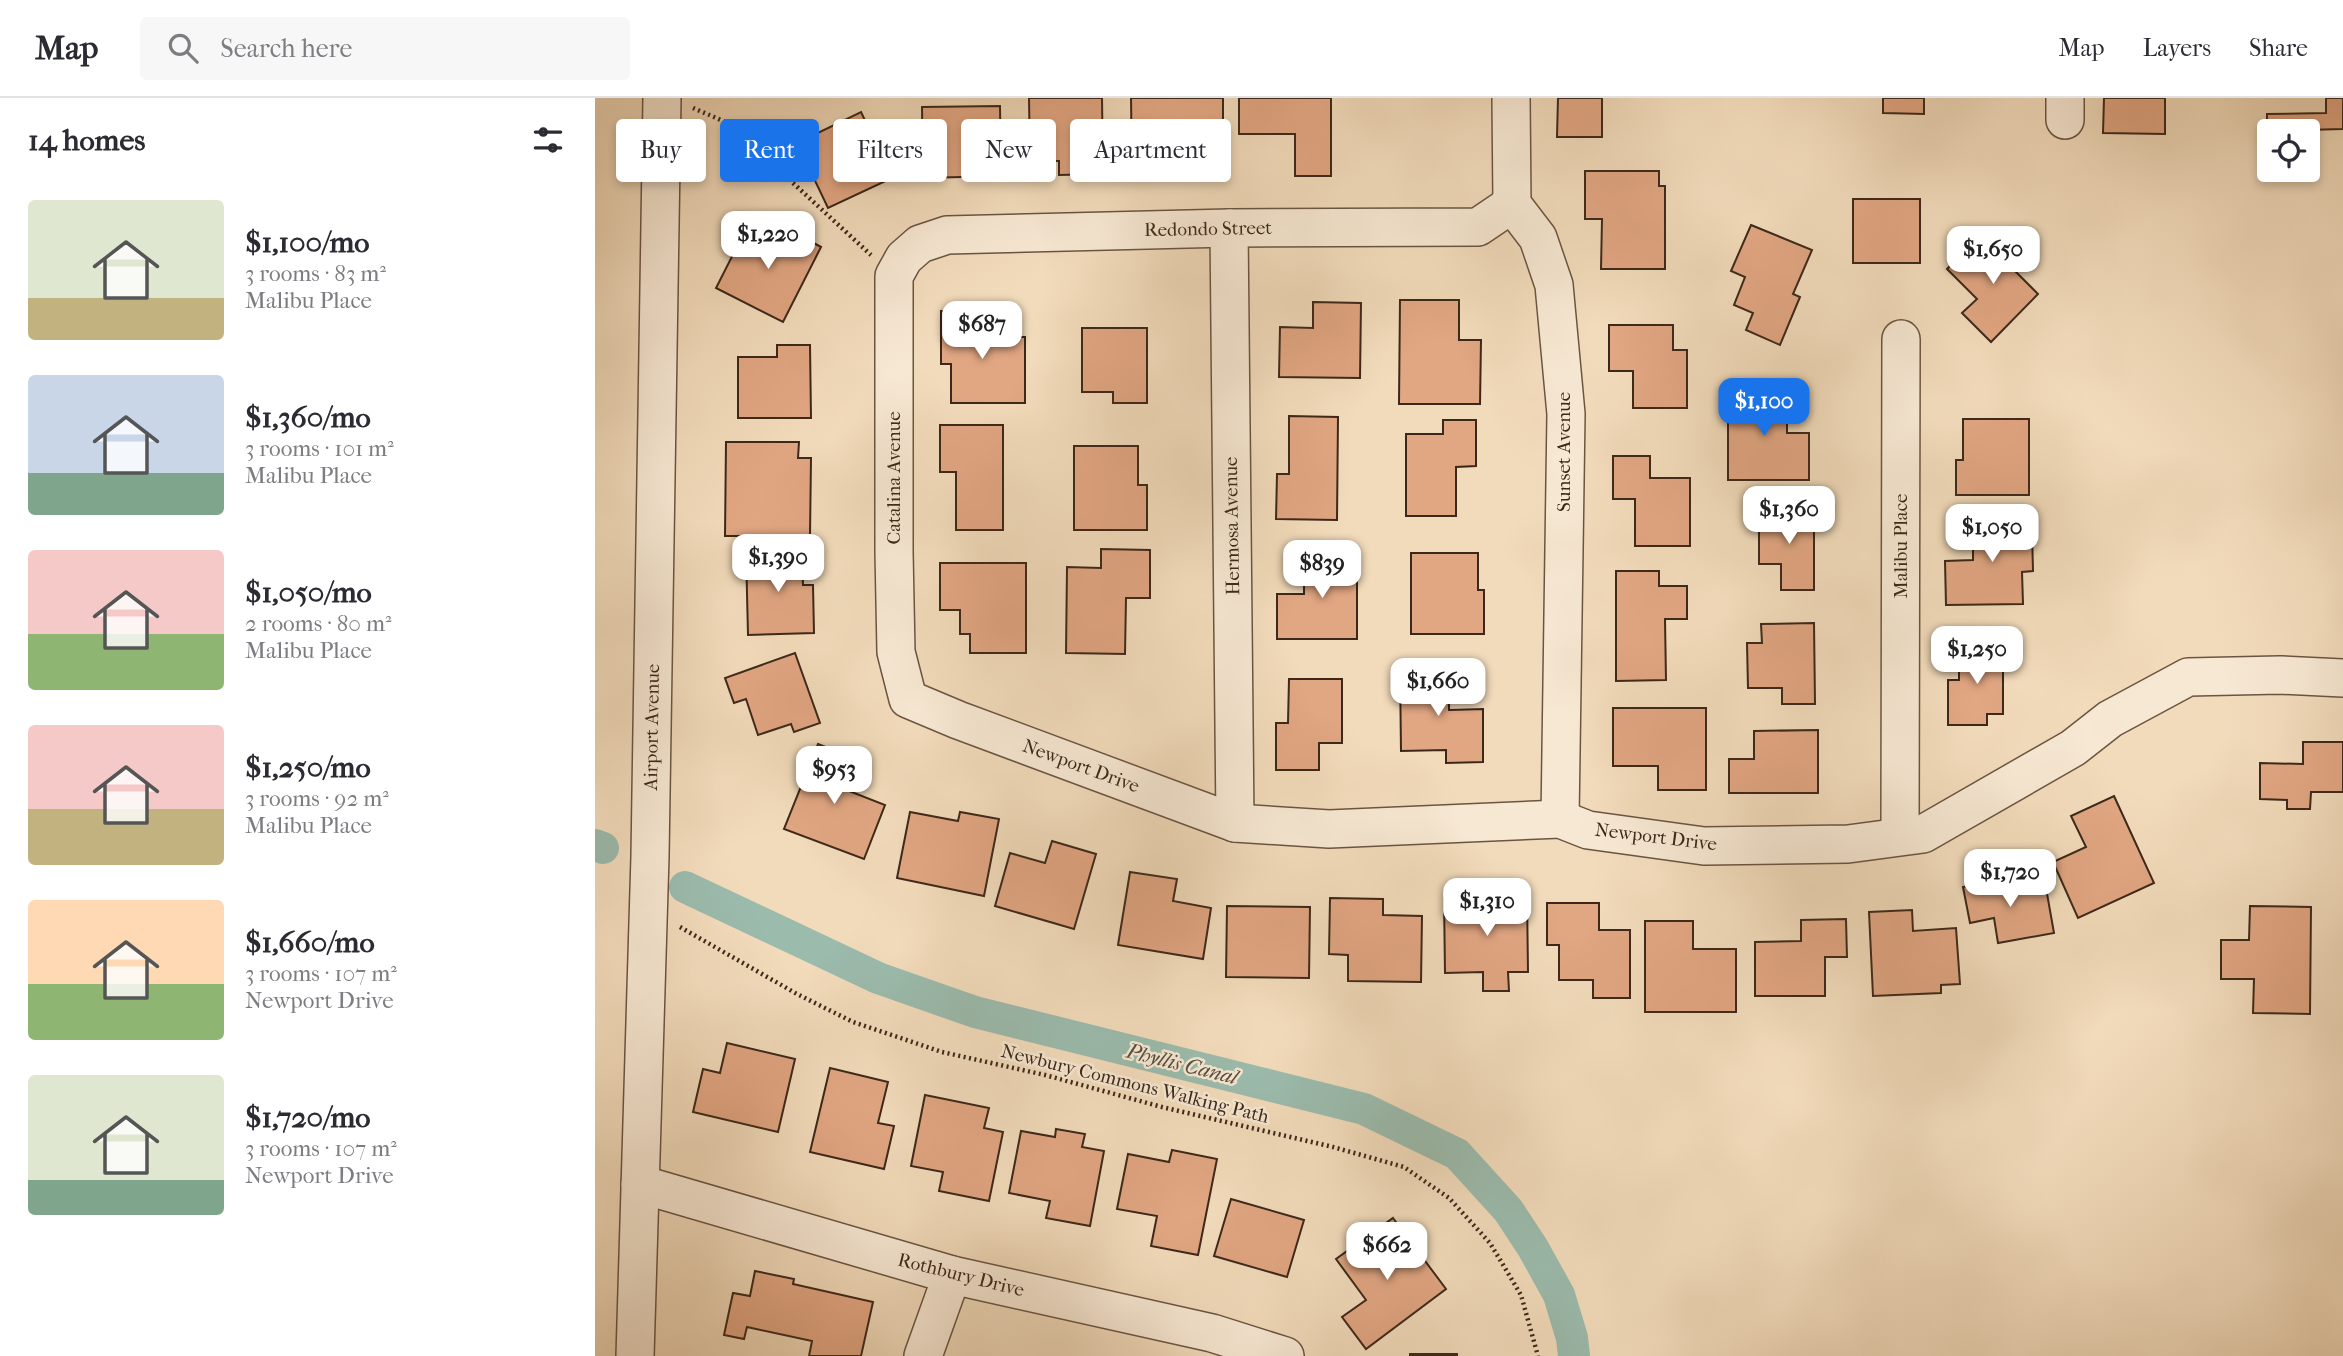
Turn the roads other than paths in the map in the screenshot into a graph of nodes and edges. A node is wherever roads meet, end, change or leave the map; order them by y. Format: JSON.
{"nodes":[{"id":1,"x":1511,"y":98,"type":"edge"},
{"id":2,"x":672,"y":100,"type":"edge"},
{"id":3,"x":1512,"y":204,"type":"junction"},
{"id":4,"x":1229,"y":228,"type":"junction"},
{"id":5,"x":899,"y":267,"type":"joint"},
{"id":6,"x":1902,"y":339,"type":"dead end"},
{"id":7,"x":2343,"y":678,"type":"edge"},
{"id":8,"x":908,"y":699,"type":"joint"},
{"id":9,"x":1560,"y":819,"type":"junction"},
{"id":10,"x":1235,"y":823,"type":"junction"},
{"id":11,"x":1901,"y":836,"type":"junction"},
{"id":12,"x":640,"y":1184,"type":"junction"},
{"id":13,"x":952,"y":1275,"type":"junction"},
{"id":14,"x":635,"y":1356,"type":"edge"},
{"id":15,"x":923,"y":1356,"type":"edge"},
{"id":16,"x":1285,"y":1356,"type":"edge"}],
"edges":[{"from":1,"to":3,"type":"street"},
{"from":2,"to":12,"type":"street","name":"Airport Avenue"},
{"from":3,"to":4,"type":"street","name":"Redondo Street"},
{"from":3,"to":9,"type":"street","name":"Sunset Avenue"},
{"from":4,"to":5,"type":"street","name":"Redondo Street"},
{"from":4,"to":10,"type":"street","name":"Hermosa Avenue"},
{"from":5,"to":8,"type":"street","name":"Catalina Avenue"},
{"from":6,"to":11,"type":"street","name":"Malibu Place"},
{"from":7,"to":11,"type":"street","name":"Newport Drive"},
{"from":8,"to":10,"type":"street","name":"Newport Drive"},
{"from":9,"to":10,"type":"street","name":"Newport Drive"},
{"from":9,"to":11,"type":"street","name":"Newport Drive"},
{"from":12,"to":13,"type":"street","name":"Rothbury Drive"},
{"from":12,"to":14,"type":"street","name":"Airport Avenue"},
{"from":13,"to":15,"type":"street"},
{"from":13,"to":16,"type":"street","name":"Rothbury Drive"}]}
